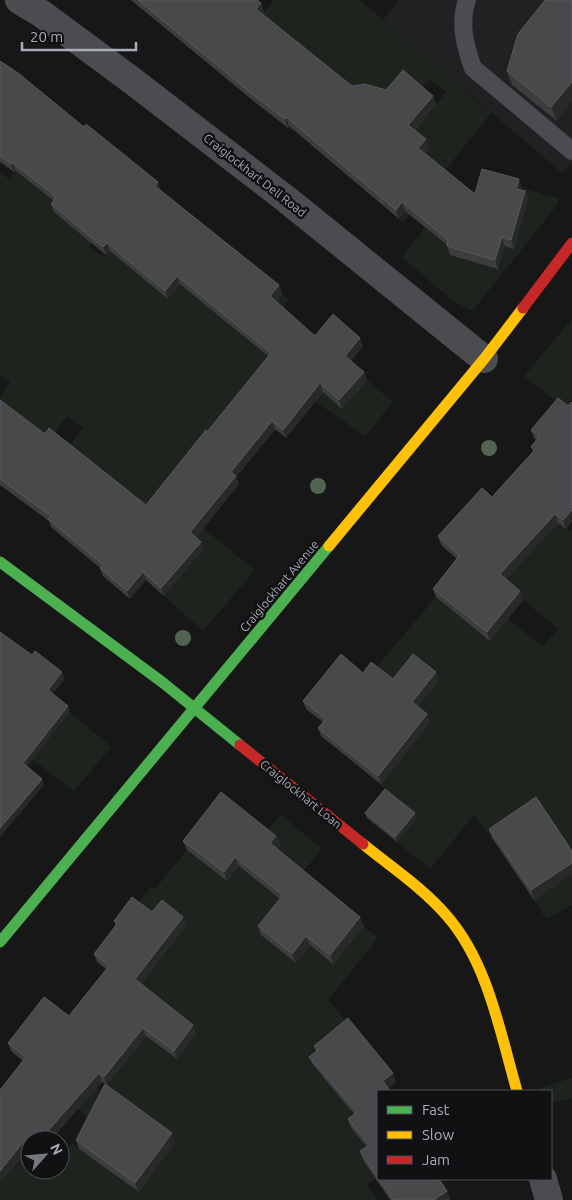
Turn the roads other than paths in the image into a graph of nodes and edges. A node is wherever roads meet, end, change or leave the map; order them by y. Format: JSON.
{"nodes":[{"id":1,"x":19,"y":0,"type":"edge"},
{"id":2,"x":467,"y":0,"type":"edge"},
{"id":3,"x":572,"y":151,"type":"edge"},
{"id":4,"x":572,"y":243,"type":"edge"},
{"id":5,"x":484,"y":359,"type":"junction"},
{"id":6,"x":0,"y":562,"type":"edge"},
{"id":7,"x":195,"y":709,"type":"junction"},
{"id":8,"x":0,"y":942,"type":"edge"},
{"id":9,"x":517,"y":1090,"type":"edge"},
{"id":10,"x":543,"y":1180,"type":"edge"},
{"id":11,"x":549,"y":1200,"type":"edge"}],
"edges":[{"from":1,"to":5,"type":"street","name":"Craiglockhart Dell Road"},
{"from":2,"to":3,"type":"lane"},
{"from":4,"to":5,"type":"street","name":"Craiglockhart Avenue"},
{"from":5,"to":7,"type":"street","name":"Craiglockhart Avenue"},
{"from":6,"to":7,"type":"street","name":"Craiglockhart Loan"},
{"from":7,"to":8,"type":"street","name":"Craiglockhart Avenue"},
{"from":7,"to":9,"type":"street","name":"Craiglockhart Loan"},
{"from":10,"to":11,"type":"street"}]}
